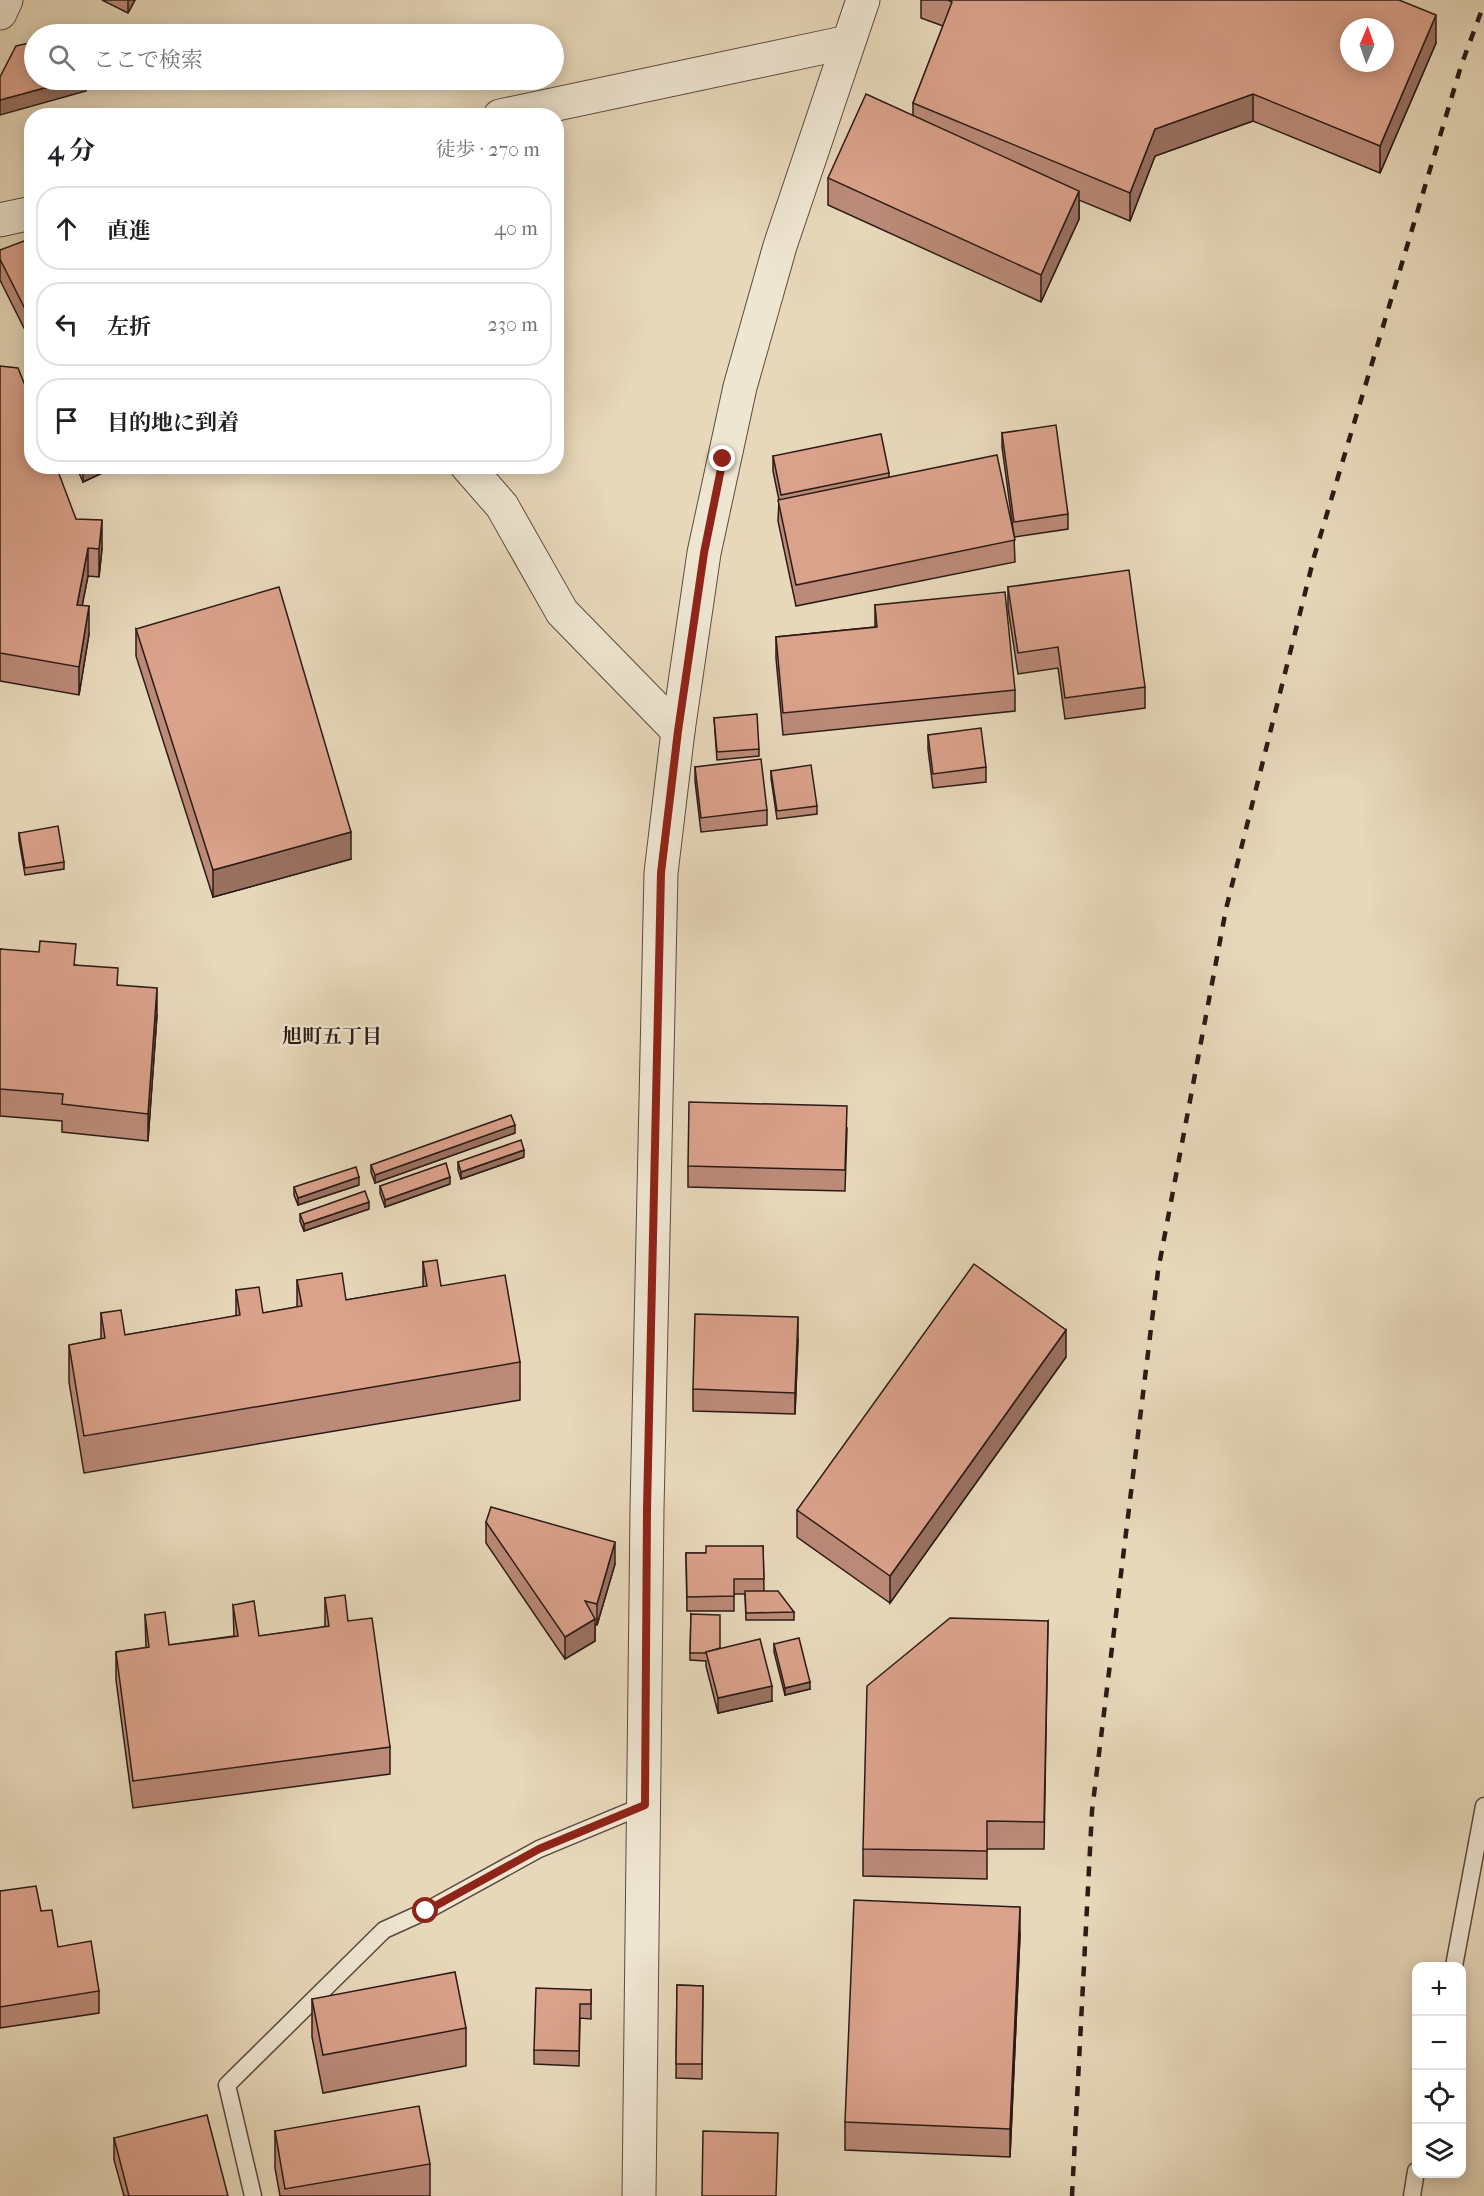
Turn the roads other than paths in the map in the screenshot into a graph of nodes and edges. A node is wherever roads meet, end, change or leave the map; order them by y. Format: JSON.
{"nodes":[{"id":1,"x":6,"y":0,"type":"edge"},
{"id":2,"x":863,"y":0,"type":"edge"},
{"id":3,"x":0,"y":13,"type":"edge"},
{"id":4,"x":848,"y":42,"type":"junction"},
{"id":5,"x":539,"y":108,"type":"edge"},
{"id":6,"x":24,"y":215,"type":"edge"},
{"id":7,"x":0,"y":220,"type":"edge"},
{"id":8,"x":474,"y":474,"type":"edge"},
{"id":9,"x":678,"y":731,"type":"junction"},
{"id":10,"x":645,"y":1805,"type":"junction"},
{"id":11,"x":1484,"y":1806,"type":"edge"},
{"id":12,"x":1455,"y":1962,"type":"edge"},
{"id":13,"x":1415,"y":2178,"type":"edge"},
{"id":14,"x":253,"y":2196,"type":"edge"},
{"id":15,"x":639,"y":2196,"type":"edge"},
{"id":16,"x":1412,"y":2196,"type":"edge"}],
"edges":[{"from":1,"to":3,"type":"street"},
{"from":2,"to":4,"type":"street"},
{"from":4,"to":5,"type":"street"},
{"from":4,"to":9,"type":"street"},
{"from":6,"to":7,"type":"street"},
{"from":8,"to":9,"type":"street"},
{"from":9,"to":10,"type":"street"},
{"from":10,"to":14,"type":"lane"},
{"from":10,"to":15,"type":"street"},
{"from":11,"to":12,"type":"lane"},
{"from":13,"to":16,"type":"lane"}]}
